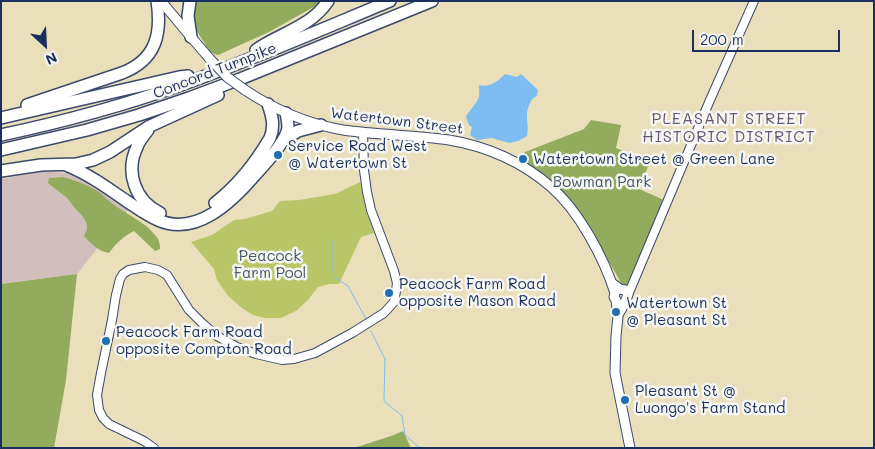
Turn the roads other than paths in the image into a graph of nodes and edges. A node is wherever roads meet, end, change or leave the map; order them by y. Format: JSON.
{"nodes":[{"id":1,"x":157,"y":1,"type":"edge"},
{"id":2,"x":161,"y":1,"type":"edge"},
{"id":3,"x":190,"y":1,"type":"edge"},
{"id":4,"x":328,"y":1,"type":"edge"},
{"id":5,"x":390,"y":1,"type":"edge"},
{"id":6,"x":432,"y":1,"type":"edge"},
{"id":7,"x":754,"y":1,"type":"edge"},
{"id":8,"x":191,"y":37,"type":"junction"},
{"id":9,"x":234,"y":65,"type":"junction"},
{"id":10,"x":263,"y":70,"type":"junction"},
{"id":11,"x":212,"y":73,"type":"junction"},
{"id":12,"x":268,"y":104,"type":"junction"},
{"id":13,"x":1,"y":113,"type":"edge"},
{"id":14,"x":286,"y":113,"type":"junction"},
{"id":15,"x":1,"y":118,"type":"edge"},
{"id":16,"x":321,"y":125,"type":"junction"},
{"id":17,"x":151,"y":126,"type":"junction"},
{"id":18,"x":363,"y":132,"type":"junction"},
{"id":19,"x":1,"y":135,"type":"edge"},
{"id":20,"x":281,"y":142,"type":"junction"},
{"id":21,"x":1,"y":150,"type":"edge"},
{"id":22,"x":66,"y":165,"type":"junction"},
{"id":23,"x":1,"y":171,"type":"edge"},
{"id":24,"x":623,"y":294,"type":"junction"},
{"id":25,"x":154,"y":448,"type":"edge"},
{"id":26,"x":630,"y":448,"type":"edge"}],
"edges":[{"from":1,"to":13,"type":"highway"},
{"from":2,"to":8,"type":"main road","name":"Watertown Street"},
{"from":3,"to":8,"type":"highway"},
{"from":4,"to":9,"type":"highway"},
{"from":5,"to":9,"type":"highway","name":"Concord Turnpike"},
{"from":6,"to":10,"type":"highway","name":"Concord Turnpike"},
{"from":7,"to":24,"type":"street"},
{"from":8,"to":12,"type":"main road","name":"Watertown Street","bridge":true},
{"from":9,"to":11,"type":"highway"},
{"from":10,"to":17,"type":"highway"},
{"from":10,"to":21,"type":"highway","name":"Concord Turnpike"},
{"from":11,"to":15,"type":"highway"},
{"from":11,"to":19,"type":"highway","name":"Concord Turnpike"},
{"from":12,"to":14,"type":"main road","name":"Watertown Street"},
{"from":12,"to":17,"type":"highway"},
{"from":14,"to":16,"type":"main road","name":"Watertown Street"},
{"from":14,"to":20,"type":"highway"},
{"from":16,"to":18,"type":"main road","name":"Watertown Street"},
{"from":16,"to":20,"type":"highway"},
{"from":17,"to":22,"type":"highway"},
{"from":18,"to":24,"type":"main road","name":"Watertown Street"},
{"from":18,"to":25,"type":"street"},
{"from":20,"to":22,"type":"highway"},
{"from":22,"to":23,"type":"highway"},
{"from":24,"to":26,"type":"main road"}]}
